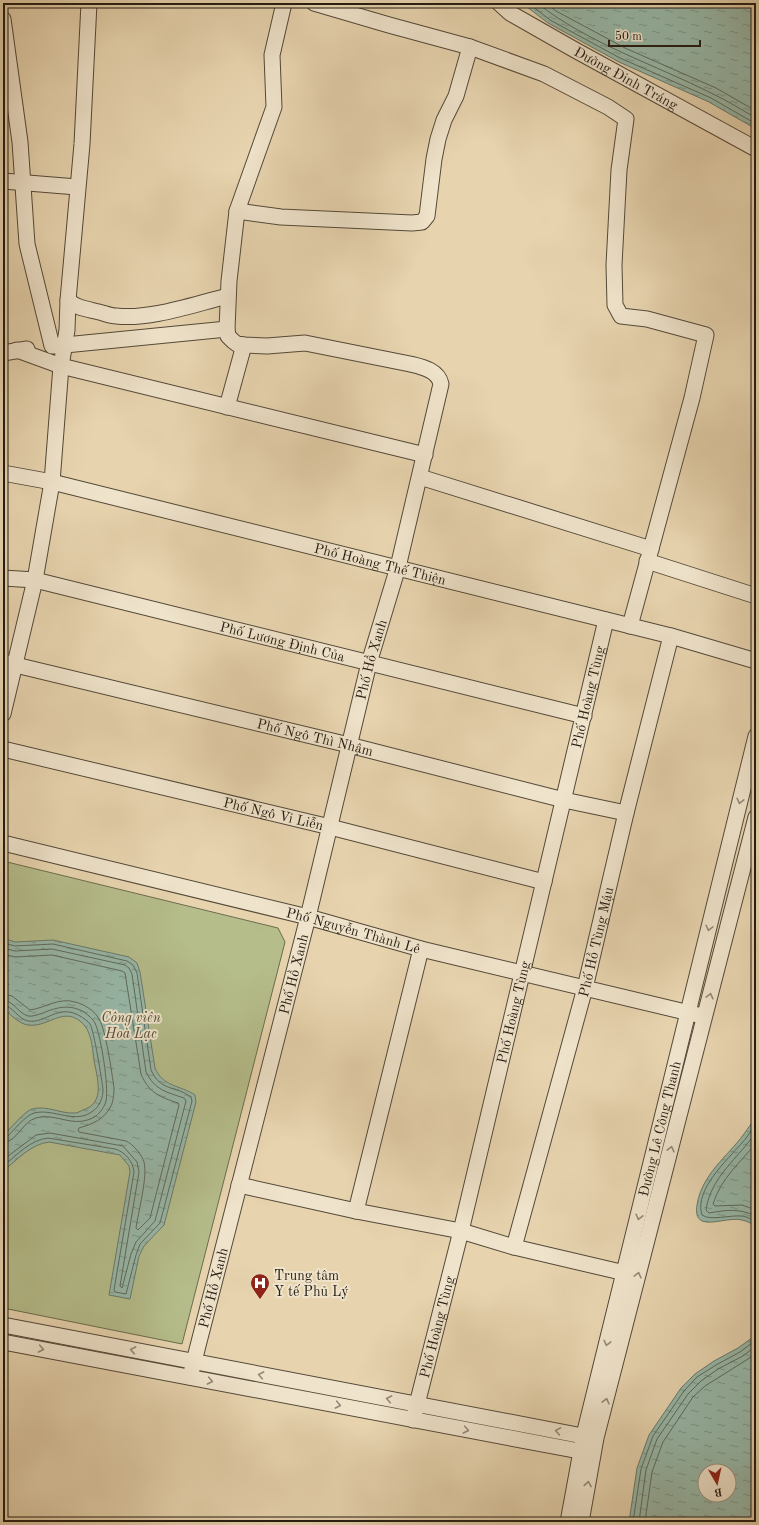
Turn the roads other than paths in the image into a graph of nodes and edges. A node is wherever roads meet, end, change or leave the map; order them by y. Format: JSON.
{"nodes":[{"id":1,"x":89,"y":3,"type":"edge"},
{"id":2,"x":284,"y":3,"type":"edge"},
{"id":3,"x":314,"y":3,"type":"edge"},
{"id":4,"x":499,"y":3,"type":"edge"},
{"id":5,"x":3,"y":19,"type":"edge"},
{"id":6,"x":470,"y":47,"type":"junction"},
{"id":7,"x":756,"y":149,"type":"edge"},
{"id":8,"x":3,"y":181,"type":"edge"},
{"id":9,"x":23,"y":182,"type":"junction"},
{"id":10,"x":77,"y":187,"type":"junction"},
{"id":11,"x":237,"y":211,"type":"junction"},
{"id":12,"x":228,"y":296,"type":"junction"},
{"id":13,"x":68,"y":300,"type":"junction"},
{"id":14,"x":227,"y":330,"type":"junction"},
{"id":15,"x":58,"y":345,"type":"junction"},
{"id":16,"x":244,"y":345,"type":"junction"},
{"id":17,"x":10,"y":351,"type":"edge"},
{"id":18,"x":61,"y":366,"type":"junction"},
{"id":19,"x":227,"y":407,"type":"junction"},
{"id":20,"x":425,"y":455,"type":"junction"},
{"id":21,"x":3,"y":473,"type":"edge"},
{"id":22,"x":420,"y":477,"type":"junction"},
{"id":23,"x":52,"y":482,"type":"junction"},
{"id":24,"x":649,"y":555,"type":"junction"},
{"id":25,"x":398,"y":567,"type":"junction"},
{"id":26,"x":3,"y":578,"type":"edge"},
{"id":27,"x":35,"y":580,"type":"junction"},
{"id":28,"x":756,"y":596,"type":"edge"},
{"id":29,"x":606,"y":620,"type":"junction"},
{"id":30,"x":630,"y":626,"type":"junction"},
{"id":31,"x":671,"y":636,"type":"junction"},
{"id":32,"x":756,"y":661,"type":"edge"},
{"id":33,"x":9,"y":663,"type":"edge"},
{"id":34,"x":368,"y":663,"type":"junction"},
{"id":35,"x":3,"y":714,"type":"edge"},
{"id":36,"x":584,"y":716,"type":"junction"},
{"id":37,"x":756,"y":736,"type":"edge"},
{"id":38,"x":349,"y":745,"type":"junction"},
{"id":39,"x":3,"y":749,"type":"edge"},
{"id":40,"x":564,"y":800,"type":"junction"},
{"id":41,"x":626,"y":813,"type":"junction"},
{"id":42,"x":756,"y":817,"type":"edge"},
{"id":43,"x":330,"y":827,"type":"junction"},
{"id":44,"x":3,"y":843,"type":"edge"},
{"id":45,"x":544,"y":882,"type":"junction"},
{"id":46,"x":308,"y":917,"type":"junction"},
{"id":47,"x":421,"y":949,"type":"junction"},
{"id":48,"x":522,"y":972,"type":"junction"},
{"id":49,"x":585,"y":988,"type":"junction"},
{"id":50,"x":689,"y":1013,"type":"junction"},
{"id":51,"x":705,"y":1017,"type":"junction"},
{"id":52,"x":239,"y":1185,"type":"junction"},
{"id":53,"x":356,"y":1211,"type":"junction"},
{"id":54,"x":461,"y":1232,"type":"junction"},
{"id":55,"x":514,"y":1247,"type":"junction"},
{"id":56,"x":625,"y":1273,"type":"junction"},
{"id":57,"x":3,"y":1325,"type":"edge"},
{"id":58,"x":3,"y":1342,"type":"edge"},
{"id":59,"x":193,"y":1361,"type":"junction"},
{"id":60,"x":190,"y":1377,"type":"junction"},
{"id":61,"x":416,"y":1405,"type":"junction"},
{"id":62,"x":413,"y":1420,"type":"junction"},
{"id":63,"x":590,"y":1437,"type":"junction"},
{"id":64,"x":587,"y":1452,"type":"junction"},
{"id":65,"x":568,"y":1522,"type":"edge"},
{"id":66,"x":581,"y":1522,"type":"edge"}],
"edges":[{"from":1,"to":10,"type":"street"},
{"from":2,"to":11,"type":"street"},
{"from":3,"to":6,"type":"street"},
{"from":4,"to":7,"type":"street","name":"Đường Đinh Tráng"},
{"from":5,"to":9,"type":"street"},
{"from":6,"to":11,"type":"street"},
{"from":6,"to":24,"type":"street"},
{"from":8,"to":9,"type":"street"},
{"from":9,"to":10,"type":"street"},
{"from":9,"to":15,"type":"street"},
{"from":10,"to":13,"type":"street"},
{"from":11,"to":12,"type":"street"},
{"from":12,"to":13,"type":"street"},
{"from":12,"to":14,"type":"street"},
{"from":13,"to":15,"type":"street"},
{"from":14,"to":15,"type":"street"},
{"from":14,"to":16,"type":"street"},
{"from":15,"to":17,"type":"street"},
{"from":15,"to":18,"type":"street"},
{"from":16,"to":19,"type":"street"},
{"from":16,"to":20,"type":"street","name":"Phố Hồ Xanh"},
{"from":17,"to":18,"type":"street"},
{"from":18,"to":19,"type":"street"},
{"from":18,"to":23,"type":"street"},
{"from":19,"to":20,"type":"street"},
{"from":20,"to":22,"type":"street","name":"Phố Hồ Xanh"},
{"from":21,"to":23,"type":"street","name":"Phố Hoàng Thế Thiện"},
{"from":22,"to":24,"type":"street"},
{"from":22,"to":25,"type":"street","name":"Phố Hồ Xanh"},
{"from":23,"to":25,"type":"street","name":"Phố Hoàng Thế Thiện"},
{"from":23,"to":27,"type":"street"},
{"from":24,"to":28,"type":"street"},
{"from":24,"to":30,"type":"street"},
{"from":25,"to":29,"type":"street","name":"Phố Hoàng Thế Thiện"},
{"from":25,"to":34,"type":"street","name":"Phố Hồ Xanh"},
{"from":26,"to":27,"type":"street","name":"Phố Lương Định Của"},
{"from":27,"to":33,"type":"street"},
{"from":27,"to":34,"type":"street","name":"Phố Lương Định Của"},
{"from":29,"to":30,"type":"street","name":"Phố Hoàng Thế Thiện"},
{"from":29,"to":36,"type":"street","name":"Phố Hoàng Tùng"},
{"from":30,"to":31,"type":"street","name":"Phố Hoàng Thế Thiện"},
{"from":31,"to":32,"type":"street","name":"Phố Hoàng Thế Thiện"},
{"from":31,"to":41,"type":"street","name":"Phố Hồ Tùng Mậu"},
{"from":33,"to":35,"type":"street"},
{"from":33,"to":38,"type":"street","name":"Phố Ngô Thì Nhậm"},
{"from":34,"to":36,"type":"street","name":"Phố Lương Định Của"},
{"from":34,"to":38,"type":"street","name":"Phố Hồ Xanh"},
{"from":36,"to":40,"type":"street","name":"Phố Hoàng Tùng"},
{"from":37,"to":50,"type":"street","name":"Đường Lê Công Thanh","one_way":true},
{"from":38,"to":40,"type":"street","name":"Phố Ngô Thì Nhậm"},
{"from":38,"to":43,"type":"street","name":"Phố Hồ Xanh"},
{"from":39,"to":43,"type":"street","name":"Phố Ngô Vi Liễn"},
{"from":40,"to":41,"type":"street","name":"Phố Ngô Thì Nhậm"},
{"from":40,"to":45,"type":"street","name":"Phố Hoàng Tùng"},
{"from":41,"to":49,"type":"street","name":"Phố Hồ Tùng Mậu"},
{"from":51,"to":42,"type":"street","name":"Đường Lê Công Thanh","one_way":true},
{"from":43,"to":45,"type":"street","name":"Phố Ngô Vi Liễn"},
{"from":43,"to":46,"type":"street","name":"Phố Hồ Xanh"},
{"from":44,"to":46,"type":"street","name":"Phố Nguyễn Thành Lê"},
{"from":45,"to":48,"type":"street","name":"Phố Hoàng Tùng"},
{"from":46,"to":47,"type":"street","name":"Phố Nguyễn Thành Lê"},
{"from":46,"to":52,"type":"street","name":"Phố Hồ Xanh"},
{"from":47,"to":48,"type":"street","name":"Phố Nguyễn Thành Lê"},
{"from":47,"to":53,"type":"street"},
{"from":48,"to":49,"type":"street","name":"Phố Nguyễn Thành Lê"},
{"from":48,"to":54,"type":"street","name":"Phố Hoàng Tùng"},
{"from":49,"to":50,"type":"street","name":"Phố Nguyễn Thành Lê"},
{"from":49,"to":55,"type":"street","name":"Phố Hồ Tùng Mậu"},
{"from":50,"to":51,"type":"street","name":"Phố Nguyễn Thành Lê"},
{"from":50,"to":56,"type":"street","name":"Đường Lê Công Thanh","one_way":true},
{"from":63,"to":51,"type":"street","name":"Đường Lê Công Thanh","one_way":true},
{"from":52,"to":53,"type":"street"},
{"from":52,"to":59,"type":"street","name":"Phố Hồ Xanh"},
{"from":53,"to":54,"type":"street"},
{"from":54,"to":55,"type":"street"},
{"from":54,"to":61,"type":"street","name":"Phố Hoàng Tùng"},
{"from":55,"to":56,"type":"street"},
{"from":56,"to":63,"type":"street","name":"Đường Lê Công Thanh","one_way":true},
{"from":59,"to":57,"type":"street","one_way":true},
{"from":58,"to":60,"type":"street","one_way":true},
{"from":59,"to":60,"type":"street","name":"Phố Hồ Xanh"},
{"from":61,"to":59,"type":"street","one_way":true},
{"from":60,"to":62,"type":"street","one_way":true},
{"from":61,"to":62,"type":"street","name":"Phố Hoàng Tùng"},
{"from":63,"to":61,"type":"street","one_way":true},
{"from":62,"to":64,"type":"street","one_way":true},
{"from":63,"to":64,"type":"street","name":"Đường Lê Công Thanh"},
{"from":64,"to":65,"type":"street","name":"Đường Lê Công Thanh"},
{"from":66,"to":64,"type":"street","name":"Đường Lê Công Thanh","one_way":true}]}
